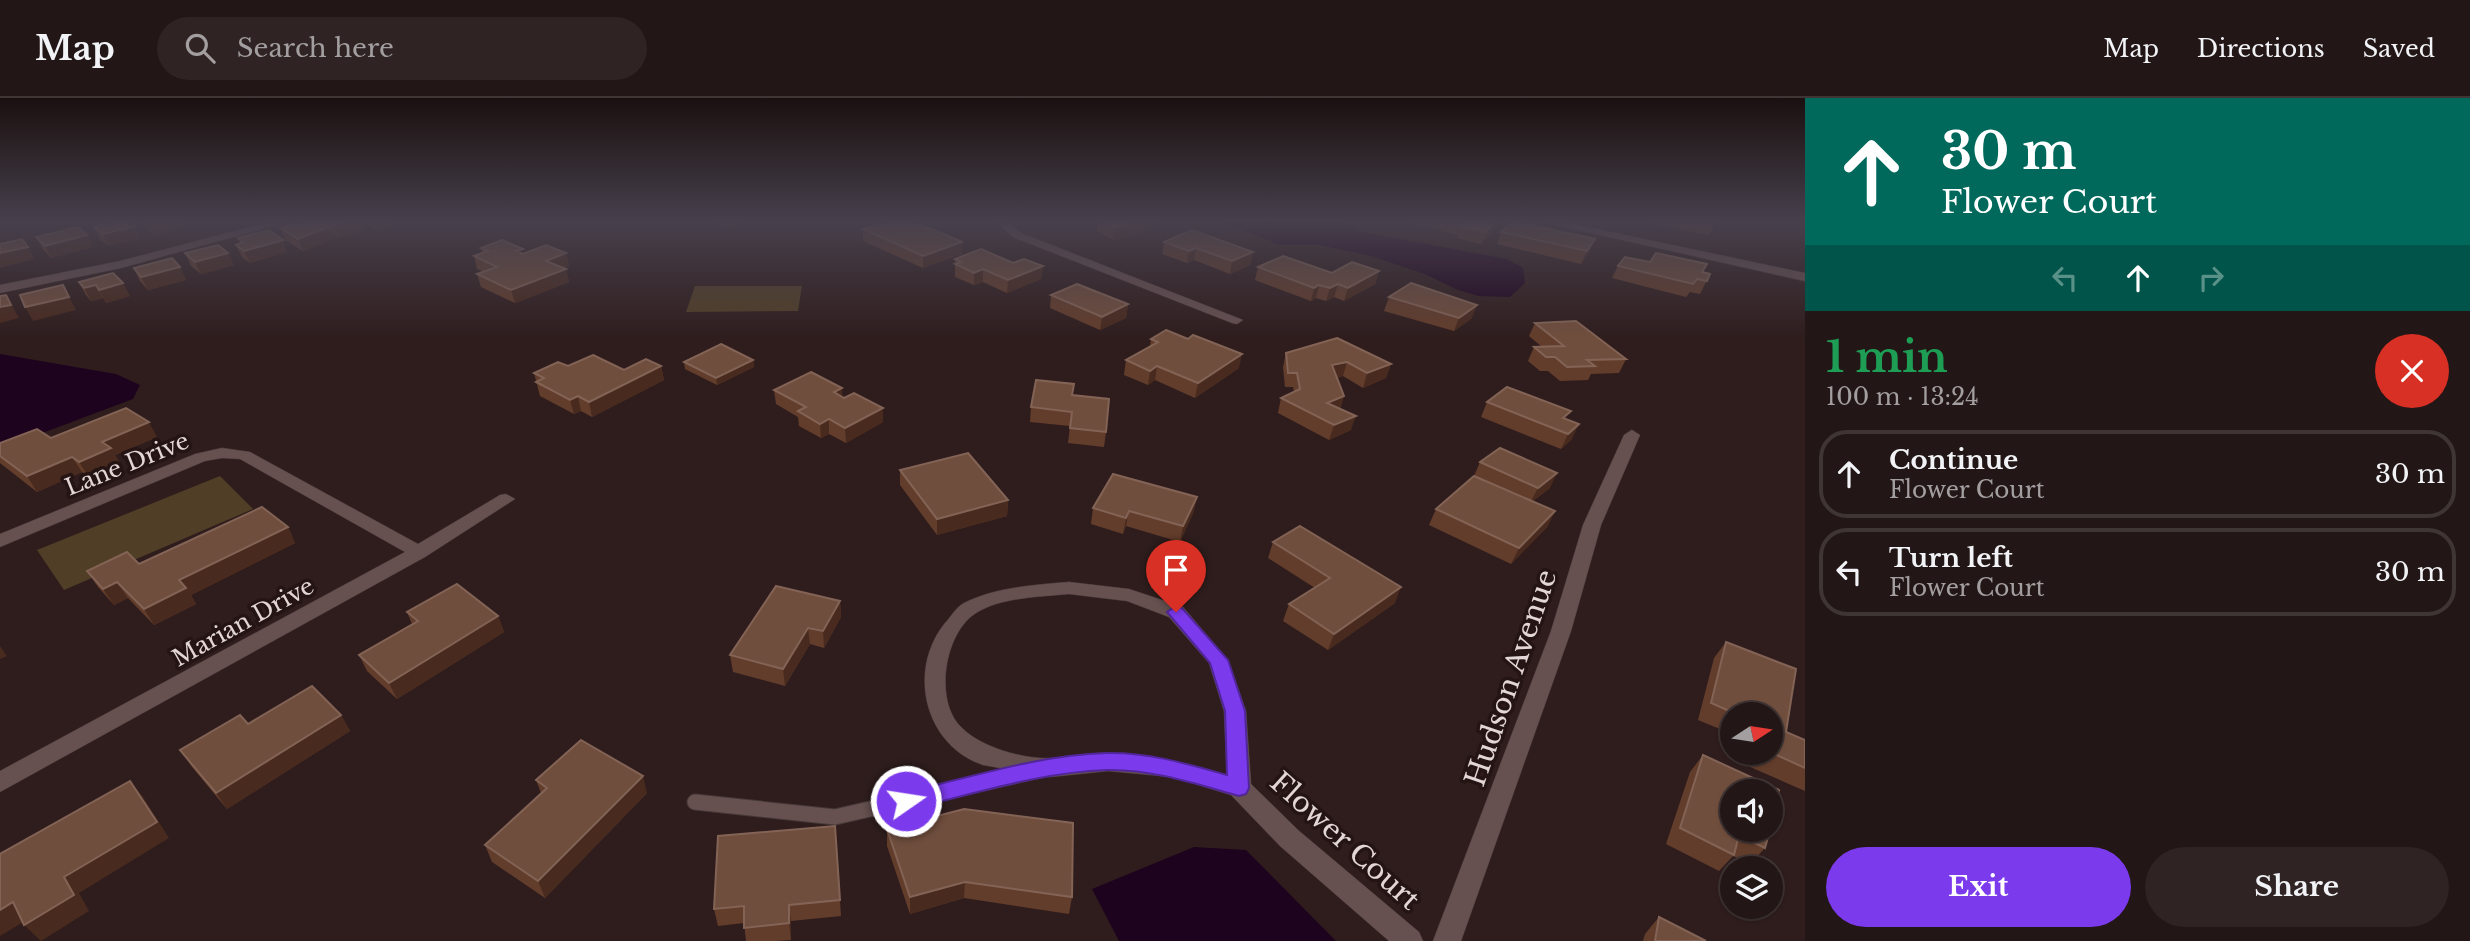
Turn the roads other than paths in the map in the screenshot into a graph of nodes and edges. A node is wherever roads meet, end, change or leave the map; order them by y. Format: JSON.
{"nodes":[{"id":1,"x":135,"y":260,"type":"edge"},
{"id":2,"x":1083,"y":260,"type":"edge"},
{"id":3,"x":1727,"y":260,"type":"edge"},
{"id":4,"x":1805,"y":277,"type":"edge"},
{"id":5,"x":0,"y":289,"type":"edge"},
{"id":6,"x":1237,"y":320,"type":"dead end"},
{"id":7,"x":1632,"y":435,"type":"dead end"},
{"id":8,"x":506,"y":499,"type":"dead end"},
{"id":9,"x":0,"y":541,"type":"edge"},
{"id":10,"x":419,"y":553,"type":"junction"},
{"id":11,"x":1050,"y":768,"type":"junction"},
{"id":12,"x":0,"y":782,"type":"edge"},
{"id":13,"x":1239,"y":788,"type":"junction"},
{"id":14,"x":695,"y":802,"type":"dead end"},
{"id":15,"x":1409,"y":941,"type":"edge"},
{"id":16,"x":1447,"y":941,"type":"edge"}],
"edges":[{"from":1,"to":5,"type":"street"},
{"from":2,"to":6,"type":"street"},
{"from":3,"to":4,"type":"street"},
{"from":7,"to":16,"type":"street","name":"Hudson Avenue"},
{"from":8,"to":10,"type":"street","name":"Marian Drive"},
{"from":9,"to":10,"type":"street","name":"Lane Drive"},
{"from":10,"to":12,"type":"street","name":"Marian Drive"},
{"from":11,"to":13,"type":"street","name":"Flower Court"},
{"from":11,"to":13,"type":"street","name":"Flower Court"},
{"from":11,"to":14,"type":"lane"},
{"from":13,"to":15,"type":"street","name":"Flower Court"}]}
